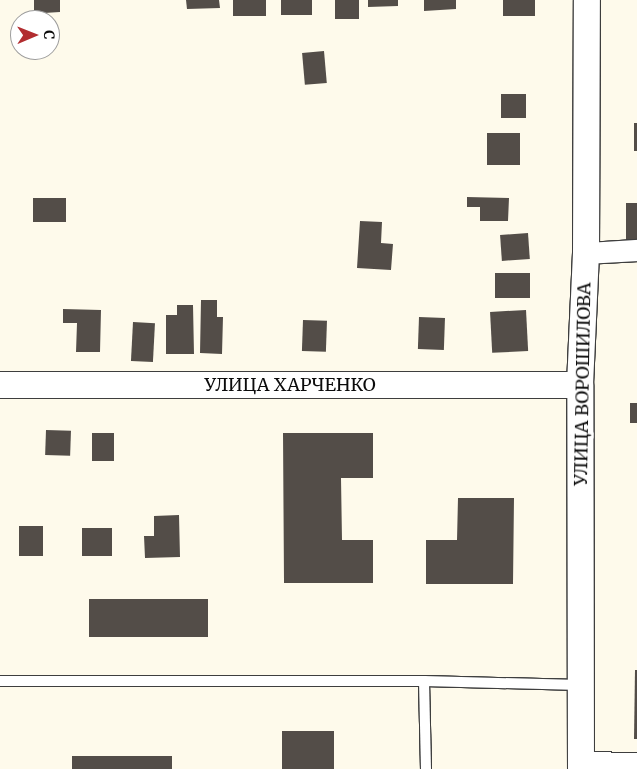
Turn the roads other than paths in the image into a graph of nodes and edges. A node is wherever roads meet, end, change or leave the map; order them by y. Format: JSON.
{"nodes":[{"id":1,"x":587,"y":0,"type":"edge"},
{"id":2,"x":637,"y":250,"type":"edge"},
{"id":3,"x":586,"y":253,"type":"junction"},
{"id":4,"x":0,"y":385,"type":"edge"},
{"id":5,"x":580,"y":385,"type":"junction"},
{"id":6,"x":0,"y":681,"type":"edge"},
{"id":7,"x":424,"y":681,"type":"junction"},
{"id":8,"x":581,"y":685,"type":"junction"},
{"id":9,"x":637,"y":763,"type":"edge"},
{"id":10,"x":581,"y":765,"type":"edge"},
{"id":11,"x":426,"y":769,"type":"edge"}],
"edges":[{"from":1,"to":3,"type":"street","name":"УЛИЦА ВОРОШИЛОВА"},
{"from":2,"to":3,"type":"street"},
{"from":3,"to":5,"type":"street","name":"УЛИЦА ВОРОШИЛОВА"},
{"from":4,"to":5,"type":"street","name":"УЛИЦА ХАРЧЕНКО"},
{"from":5,"to":8,"type":"street","name":"УЛИЦА ВОРОШИЛОВА"},
{"from":6,"to":7,"type":"lane"},
{"from":7,"to":8,"type":"lane"},
{"from":7,"to":11,"type":"lane"},
{"from":8,"to":10,"type":"street","name":"УЛИЦА ВОРОШИЛОВА"},
{"from":9,"to":10,"type":"street"}]}
